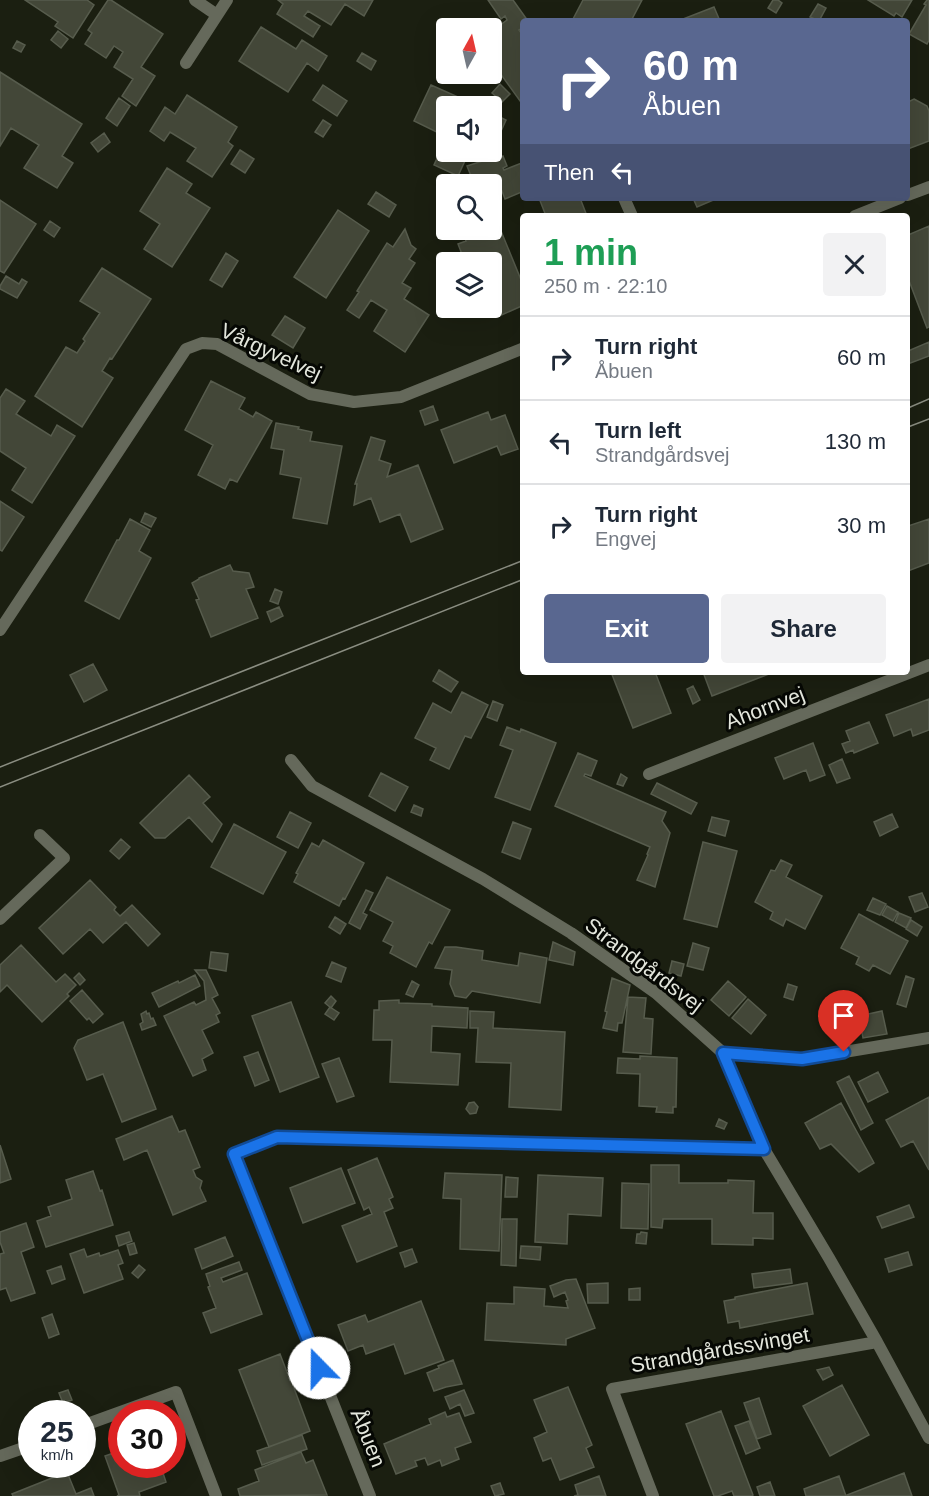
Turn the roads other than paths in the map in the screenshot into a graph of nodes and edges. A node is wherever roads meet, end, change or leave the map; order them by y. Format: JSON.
{"nodes":[{"id":1,"x":195,"y":0,"type":"edge"},
{"id":2,"x":227,"y":0,"type":"edge"},
{"id":3,"x":218,"y":15,"type":"junction"},
{"id":4,"x":186,"y":63,"type":"dead end"},
{"id":5,"x":929,"y":187,"type":"edge"},
{"id":6,"x":910,"y":194,"type":"edge"},
{"id":7,"x":892,"y":201,"type":"edge"},
{"id":8,"x":862,"y":213,"type":"edge"},
{"id":9,"x":520,"y":350,"type":"edge"},
{"id":10,"x":0,"y":630,"type":"edge"},
{"id":11,"x":929,"y":665,"type":"edge"},
{"id":12,"x":910,"y":672,"type":"edge"},
{"id":13,"x":903,"y":675,"type":"edge"},
{"id":14,"x":291,"y":760,"type":"dead end"},
{"id":15,"x":649,"y":774,"type":"dead end"},
{"id":16,"x":40,"y":835,"type":"dead end"},
{"id":17,"x":0,"y":920,"type":"edge"},
{"id":18,"x":929,"y":1038,"type":"edge"},
{"id":19,"x":723,"y":1053,"type":"junction"},
{"id":20,"x":764,"y":1149,"type":"junction"},
{"id":21,"x":877,"y":1342,"type":"junction"},
{"id":22,"x":96,"y":1421,"type":"edge"},
{"id":23,"x":929,"y":1438,"type":"edge"},
{"id":24,"x":18,"y":1450,"type":"edge"},
{"id":25,"x":0,"y":1456,"type":"edge"},
{"id":26,"x":216,"y":1496,"type":"edge"},
{"id":27,"x":370,"y":1496,"type":"edge"},
{"id":28,"x":652,"y":1496,"type":"edge"}],
"edges":[{"from":1,"to":3,"type":"street"},
{"from":2,"to":3,"type":"street"},
{"from":3,"to":4,"type":"street"},
{"from":5,"to":6,"type":"street"},
{"from":7,"to":8,"type":"street"},
{"from":9,"to":10,"type":"street","name":"Vårgyvelvej"},
{"from":11,"to":12,"type":"street","name":"Ahornvej"},
{"from":13,"to":15,"type":"street","name":"Ahornvej"},
{"from":14,"to":19,"type":"street","name":"Strandgårdsvej"},
{"from":16,"to":17,"type":"street"},
{"from":18,"to":19,"type":"street"},
{"from":19,"to":20,"type":"street","name":"Strandgårdsvej"},
{"from":20,"to":21,"type":"street","name":"Strandgårdsvej"},
{"from":20,"to":27,"type":"street","name":"Åbuen"},
{"from":21,"to":23,"type":"street","name":"Strandgårdsvej"},
{"from":21,"to":28,"type":"street","name":"Strandgårdssvinget"},
{"from":22,"to":26,"type":"street"},
{"from":24,"to":25,"type":"street"}]}
